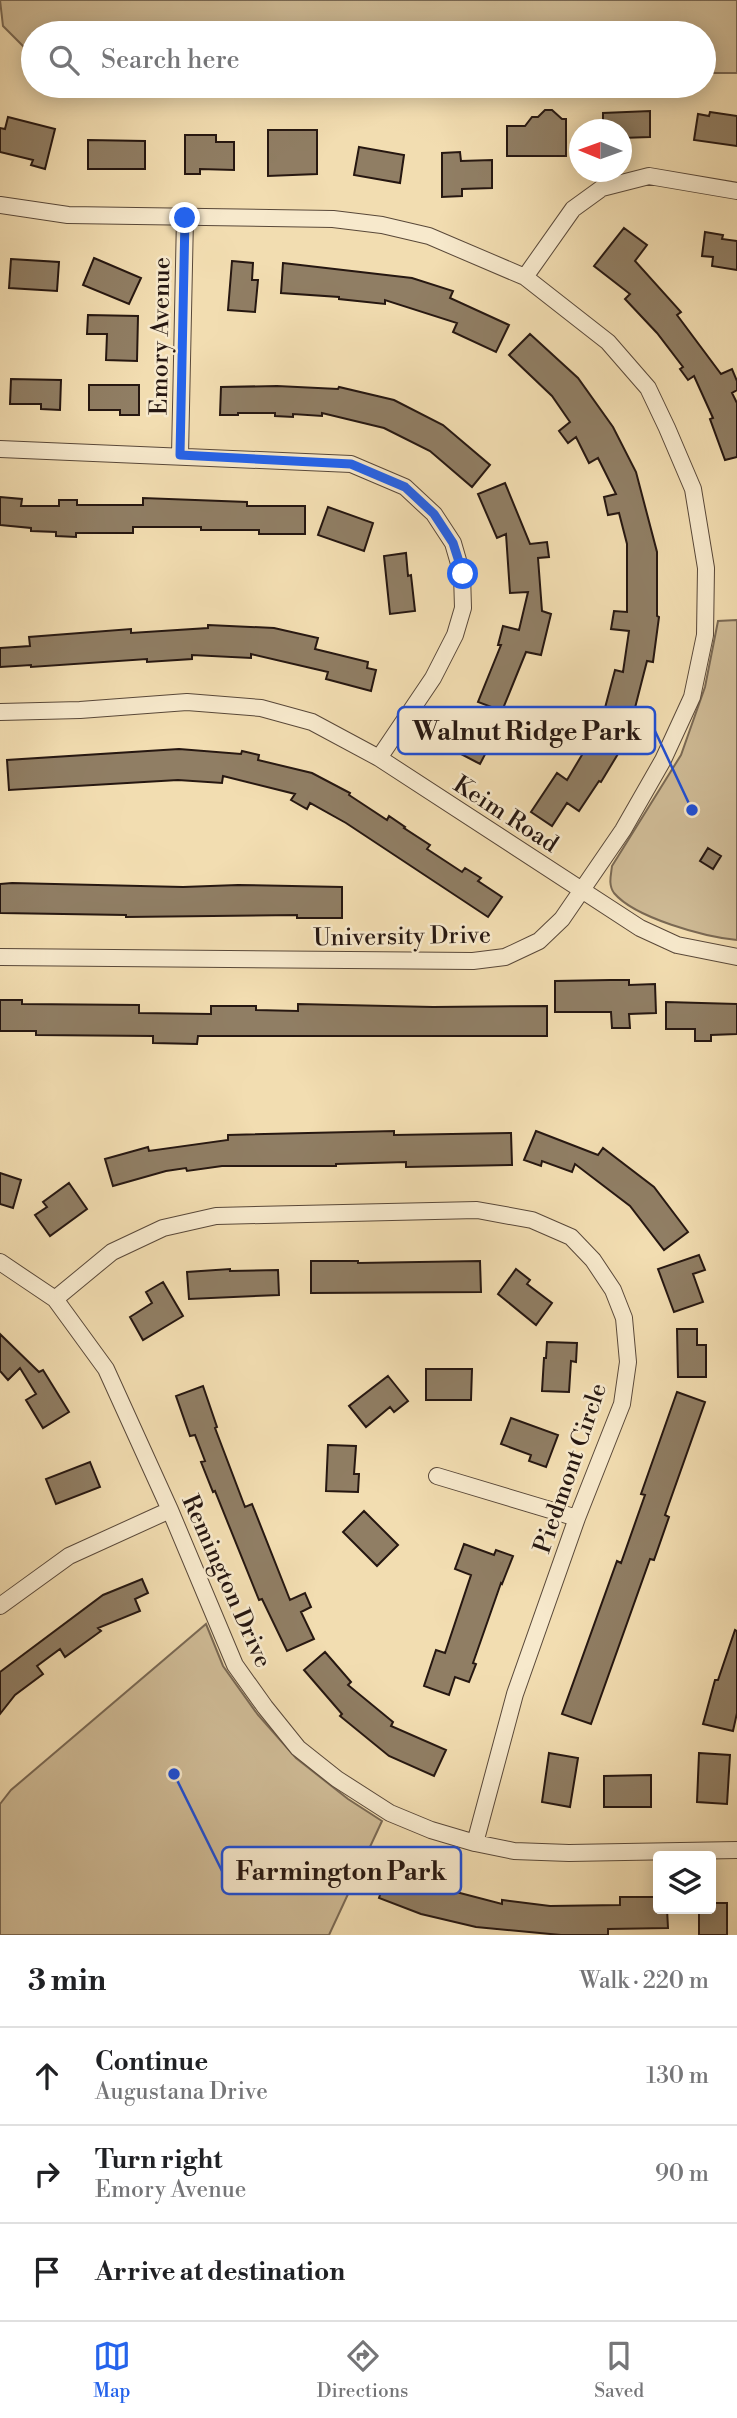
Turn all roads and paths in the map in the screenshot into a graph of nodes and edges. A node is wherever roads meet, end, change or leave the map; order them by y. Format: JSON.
{"nodes":[{"id":1,"x":737,"y":191,"type":"edge"},
{"id":2,"x":0,"y":205,"type":"edge"},
{"id":3,"x":185,"y":218,"type":"junction"},
{"id":4,"x":525,"y":277,"type":"junction"},
{"id":5,"x":0,"y":449,"type":"edge"},
{"id":6,"x":180,"y":455,"type":"junction"},
{"id":7,"x":0,"y":712,"type":"edge"},
{"id":8,"x":379,"y":758,"type":"junction"},
{"id":9,"x":581,"y":891,"type":"junction"},
{"id":10,"x":0,"y":957,"type":"edge"},
{"id":11,"x":737,"y":957,"type":"edge"},
{"id":12,"x":0,"y":1262,"type":"edge"},
{"id":13,"x":55,"y":1299,"type":"junction"},
{"id":14,"x":437,"y":1476,"type":"dead end"},
{"id":15,"x":170,"y":1510,"type":"junction"},
{"id":16,"x":577,"y":1518,"type":"junction"},
{"id":17,"x":0,"y":1606,"type":"edge"},
{"id":18,"x":475,"y":1843,"type":"junction"},
{"id":19,"x":737,"y":1850,"type":"edge"}],
"edges":[{"from":1,"to":4,"type":"street"},
{"from":2,"to":3,"type":"street","name":"University Drive"},
{"from":3,"to":4,"type":"street","name":"University Drive"},
{"from":3,"to":6,"type":"street","name":"Emory Avenue"},
{"from":4,"to":9,"type":"street","name":"University Drive"},
{"from":5,"to":6,"type":"street"},
{"from":6,"to":8,"type":"street"},
{"from":7,"to":8,"type":"street","name":"Keim Road"},
{"from":8,"to":9,"type":"street","name":"Keim Road"},
{"from":9,"to":10,"type":"street","name":"University Drive"},
{"from":9,"to":11,"type":"street","name":"Keim Road"},
{"from":12,"to":13,"type":"street","name":"Remington Drive"},
{"from":13,"to":15,"type":"street","name":"Remington Drive"},
{"from":13,"to":16,"type":"street","name":"Piedmont Circle"},
{"from":14,"to":16,"type":"street"},
{"from":15,"to":17,"type":"street"},
{"from":15,"to":18,"type":"street","name":"Remington Drive"},
{"from":16,"to":18,"type":"street","name":"Piedmont Circle"},
{"from":18,"to":19,"type":"street","name":"Remington Drive"}]}
